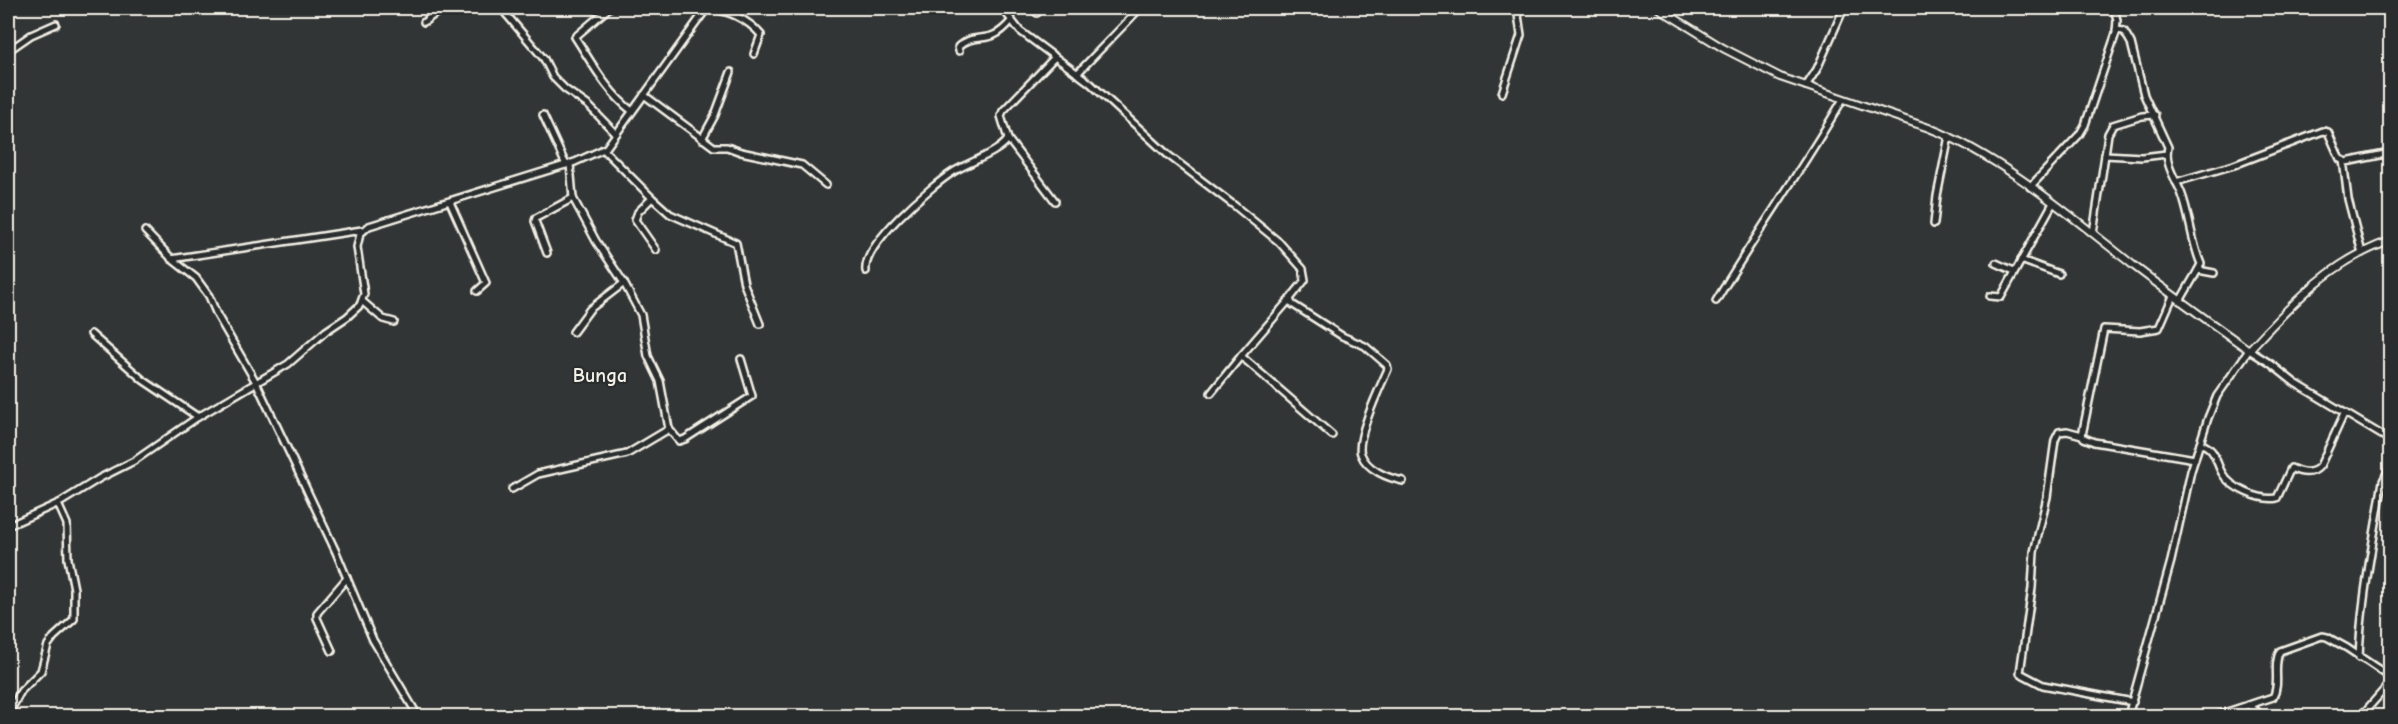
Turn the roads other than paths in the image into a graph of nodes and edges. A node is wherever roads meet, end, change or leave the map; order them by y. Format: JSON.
{"nodes":[{"id":1,"x":443,"y":8,"type":"edge"},
{"id":2,"x":501,"y":8,"type":"edge"},
{"id":3,"x":515,"y":8,"type":"edge"},
{"id":4,"x":609,"y":8,"type":"edge"},
{"id":5,"x":707,"y":8,"type":"edge"},
{"id":6,"x":1002,"y":8,"type":"edge"},
{"id":7,"x":1032,"y":8,"type":"edge"},
{"id":8,"x":1140,"y":8,"type":"edge"},
{"id":9,"x":1517,"y":8,"type":"edge"},
{"id":10,"x":1658,"y":8,"type":"edge"},
{"id":11,"x":1844,"y":8,"type":"edge"},
{"id":12,"x":2114,"y":8,"type":"edge"},
{"id":13,"x":1037,"y":13,"type":"dead end"},
{"id":14,"x":507,"y":15,"type":"junction"},
{"id":15,"x":1011,"y":21,"type":"junction"},
{"id":16,"x":424,"y":22,"type":"dead end"},
{"id":17,"x":56,"y":24,"type":"dead end"},
{"id":18,"x":2116,"y":30,"type":"junction"},
{"id":19,"x":8,"y":51,"type":"edge"},
{"id":20,"x":959,"y":51,"type":"dead end"},
{"id":21,"x":754,"y":54,"type":"dead end"},
{"id":22,"x":1055,"y":57,"type":"junction"},
{"id":23,"x":731,"y":72,"type":"dead end"},
{"id":24,"x":1077,"y":74,"type":"junction"},
{"id":25,"x":1806,"y":86,"type":"junction"},
{"id":26,"x":1502,"y":93,"type":"dead end"},
{"id":27,"x":644,"y":95,"type":"junction"},
{"id":28,"x":1842,"y":99,"type":"junction"},
{"id":29,"x":632,"y":111,"type":"junction"},
{"id":30,"x":543,"y":115,"type":"dead end"},
{"id":31,"x":2155,"y":115,"type":"junction"},
{"id":32,"x":616,"y":134,"type":"junction"},
{"id":33,"x":1948,"y":136,"type":"junction"},
{"id":34,"x":702,"y":139,"type":"junction"},
{"id":35,"x":1008,"y":139,"type":"junction"},
{"id":36,"x":603,"y":149,"type":"junction"},
{"id":37,"x":2391,"y":153,"type":"edge"},
{"id":38,"x":2167,"y":154,"type":"junction"},
{"id":39,"x":2105,"y":155,"type":"junction"},
{"id":40,"x":2343,"y":160,"type":"junction"},
{"id":41,"x":568,"y":164,"type":"junction"},
{"id":42,"x":2176,"y":182,"type":"junction"},
{"id":43,"x":826,"y":185,"type":"dead end"},
{"id":44,"x":2030,"y":187,"type":"junction"},
{"id":45,"x":573,"y":198,"type":"junction"},
{"id":46,"x":652,"y":198,"type":"junction"},
{"id":47,"x":1055,"y":201,"type":"dead end"},
{"id":48,"x":450,"y":202,"type":"junction"},
{"id":49,"x":2053,"y":203,"type":"junction"},
{"id":50,"x":1934,"y":224,"type":"dead end"},
{"id":51,"x":364,"y":230,"type":"junction"},
{"id":52,"x":145,"y":231,"type":"dead end"},
{"id":53,"x":2093,"y":233,"type":"junction"},
{"id":54,"x":2391,"y":241,"type":"edge"},
{"id":55,"x":656,"y":250,"type":"dead end"},
{"id":56,"x":547,"y":253,"type":"dead end"},
{"id":57,"x":2362,"y":253,"type":"junction"},
{"id":58,"x":171,"y":258,"type":"junction"},
{"id":59,"x":2021,"y":260,"type":"junction"},
{"id":60,"x":1996,"y":263,"type":"dead end"},
{"id":61,"x":2198,"y":270,"type":"junction"},
{"id":62,"x":2014,"y":271,"type":"junction"},
{"id":63,"x":866,"y":272,"type":"dead end"},
{"id":64,"x":2214,"y":273,"type":"dead end"},
{"id":65,"x":2060,"y":274,"type":"dead end"},
{"id":66,"x":624,"y":283,"type":"junction"},
{"id":67,"x":477,"y":291,"type":"dead end"},
{"id":68,"x":1990,"y":296,"type":"dead end"},
{"id":69,"x":2173,"y":296,"type":"junction"},
{"id":70,"x":1290,"y":299,"type":"junction"},
{"id":71,"x":362,"y":301,"type":"junction"},
{"id":72,"x":1716,"y":301,"type":"dead end"},
{"id":73,"x":2180,"y":301,"type":"junction"},
{"id":74,"x":394,"y":322,"type":"dead end"},
{"id":75,"x":760,"y":324,"type":"dead end"},
{"id":76,"x":573,"y":332,"type":"dead end"},
{"id":77,"x":91,"y":334,"type":"dead end"},
{"id":78,"x":2249,"y":350,"type":"junction"},
{"id":79,"x":1241,"y":356,"type":"junction"},
{"id":80,"x":741,"y":359,"type":"dead end"},
{"id":81,"x":257,"y":384,"type":"junction"},
{"id":82,"x":1211,"y":393,"type":"dead end"},
{"id":83,"x":2344,"y":414,"type":"junction"},
{"id":84,"x":198,"y":417,"type":"junction"},
{"id":85,"x":669,"y":429,"type":"junction"},
{"id":86,"x":1332,"y":435,"type":"dead end"},
{"id":87,"x":2082,"y":435,"type":"junction"},
{"id":88,"x":2391,"y":440,"type":"edge"},
{"id":89,"x":2200,"y":443,"type":"junction"},
{"id":90,"x":2195,"y":459,"type":"junction"},
{"id":91,"x":2391,"y":467,"type":"edge"},
{"id":92,"x":1403,"y":481,"type":"dead end"},
{"id":93,"x":512,"y":489,"type":"dead end"},
{"id":94,"x":58,"y":504,"type":"junction"},
{"id":95,"x":8,"y":526,"type":"edge"},
{"id":96,"x":347,"y":578,"type":"junction"},
{"id":97,"x":332,"y":651,"type":"dead end"},
{"id":98,"x":2359,"y":658,"type":"junction"},
{"id":99,"x":2391,"y":677,"type":"edge"},
{"id":100,"x":2391,"y":683,"type":"edge"},
{"id":101,"x":2133,"y":702,"type":"junction"},
{"id":102,"x":2248,"y":705,"type":"junction"},
{"id":103,"x":8,"y":715,"type":"edge"},
{"id":104,"x":418,"y":717,"type":"edge"},
{"id":105,"x":2128,"y":717,"type":"edge"},
{"id":106,"x":2215,"y":717,"type":"edge"},
{"id":107,"x":2263,"y":717,"type":"edge"},
{"id":108,"x":2361,"y":717,"type":"edge"}],
"edges":[{"from":1,"to":16,"type":"street"},
{"from":2,"to":14,"type":"street"},
{"from":3,"to":14,"type":"street"},
{"from":4,"to":29,"type":"street"},
{"from":5,"to":21,"type":"street"},
{"from":5,"to":27,"type":"street"},
{"from":6,"to":15,"type":"street"},
{"from":7,"to":13,"type":"street"},
{"from":8,"to":24,"type":"street"},
{"from":9,"to":26,"type":"street"},
{"from":10,"to":25,"type":"street"},
{"from":11,"to":25,"type":"street"},
{"from":12,"to":18,"type":"street"},
{"from":14,"to":32,"type":"street"},
{"from":15,"to":20,"type":"street"},
{"from":15,"to":22,"type":"street"},
{"from":17,"to":19,"type":"street"},
{"from":18,"to":31,"type":"street"},
{"from":18,"to":44,"type":"street"},
{"from":22,"to":24,"type":"street"},
{"from":22,"to":35,"type":"street"},
{"from":23,"to":34,"type":"street"},
{"from":24,"to":70,"type":"street"},
{"from":25,"to":28,"type":"street"},
{"from":27,"to":29,"type":"street"},
{"from":27,"to":34,"type":"street"},
{"from":28,"to":33,"type":"street"},
{"from":28,"to":72,"type":"street"},
{"from":29,"to":32,"type":"street"},
{"from":30,"to":41,"type":"street"},
{"from":31,"to":38,"type":"street"},
{"from":31,"to":39,"type":"street"},
{"from":32,"to":36,"type":"street"},
{"from":33,"to":44,"type":"street"},
{"from":33,"to":50,"type":"street"},
{"from":34,"to":43,"type":"street"},
{"from":35,"to":47,"type":"street"},
{"from":35,"to":63,"type":"street"},
{"from":36,"to":41,"type":"street"},
{"from":36,"to":46,"type":"street"},
{"from":37,"to":40,"type":"street"},
{"from":38,"to":39,"type":"street"},
{"from":38,"to":42,"type":"street"},
{"from":39,"to":53,"type":"street"},
{"from":40,"to":42,"type":"street"},
{"from":40,"to":57,"type":"street"},
{"from":41,"to":45,"type":"street"},
{"from":41,"to":48,"type":"street"},
{"from":42,"to":61,"type":"street"},
{"from":44,"to":49,"type":"street"},
{"from":45,"to":56,"type":"street"},
{"from":45,"to":66,"type":"street"},
{"from":46,"to":55,"type":"street"},
{"from":46,"to":75,"type":"street"},
{"from":48,"to":51,"type":"street"},
{"from":48,"to":67,"type":"street"},
{"from":49,"to":53,"type":"street"},
{"from":49,"to":59,"type":"street"},
{"from":51,"to":58,"type":"street"},
{"from":51,"to":71,"type":"street"},
{"from":52,"to":58,"type":"street"},
{"from":53,"to":69,"type":"street"},
{"from":54,"to":57,"type":"street"},
{"from":57,"to":78,"type":"street"},
{"from":58,"to":81,"type":"street"},
{"from":59,"to":62,"type":"street"},
{"from":59,"to":65,"type":"street"},
{"from":60,"to":62,"type":"street"},
{"from":61,"to":64,"type":"street"},
{"from":61,"to":73,"type":"street"},
{"from":62,"to":68,"type":"street"},
{"from":66,"to":76,"type":"street"},
{"from":66,"to":85,"type":"street"},
{"from":69,"to":73,"type":"street"},
{"from":69,"to":87,"type":"street"},
{"from":70,"to":79,"type":"street"},
{"from":70,"to":92,"type":"street"},
{"from":71,"to":74,"type":"street"},
{"from":71,"to":81,"type":"street"},
{"from":73,"to":78,"type":"street"},
{"from":77,"to":84,"type":"street"},
{"from":78,"to":83,"type":"street"},
{"from":78,"to":89,"type":"street"},
{"from":79,"to":82,"type":"street"},
{"from":79,"to":86,"type":"street"},
{"from":80,"to":85,"type":"street"},
{"from":81,"to":84,"type":"street"},
{"from":81,"to":96,"type":"street"},
{"from":83,"to":88,"type":"street"},
{"from":83,"to":89,"type":"street"},
{"from":84,"to":94,"type":"street"},
{"from":85,"to":93,"type":"street"},
{"from":87,"to":90,"type":"street"},
{"from":87,"to":101,"type":"street"},
{"from":89,"to":90,"type":"street"},
{"from":90,"to":101,"type":"street"},
{"from":91,"to":98,"type":"street"},
{"from":94,"to":95,"type":"street"},
{"from":94,"to":103,"type":"street"},
{"from":96,"to":97,"type":"street"},
{"from":96,"to":104,"type":"street"},
{"from":98,"to":99,"type":"street"},
{"from":98,"to":102,"type":"street"},
{"from":100,"to":108,"type":"street"},
{"from":101,"to":105,"type":"street"},
{"from":102,"to":106,"type":"street"},
{"from":102,"to":107,"type":"street"}]}
